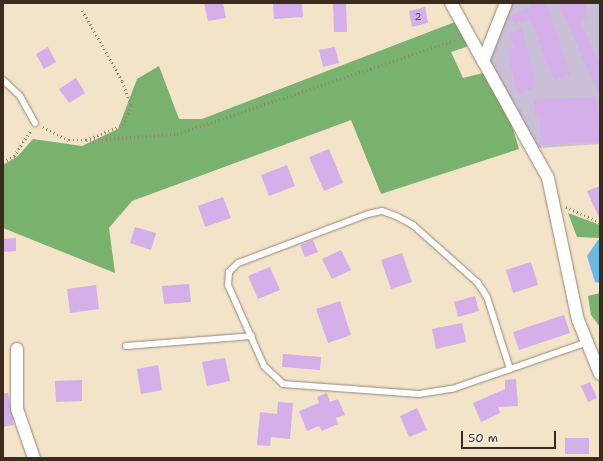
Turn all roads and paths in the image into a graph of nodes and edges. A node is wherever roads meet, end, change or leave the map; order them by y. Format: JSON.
{"nodes":[{"id":1,"x":451,"y":3,"type":"edge"},
{"id":2,"x":506,"y":3,"type":"edge"},
{"id":3,"x":82,"y":11,"type":"dead end"},
{"id":4,"x":468,"y":35,"type":"junction"},
{"id":5,"x":483,"y":61,"type":"junction"},
{"id":6,"x":3,"y":80,"type":"edge"},
{"id":7,"x":35,"y":123,"type":"junction"},
{"id":8,"x":86,"y":140,"type":"junction"},
{"id":9,"x":3,"y":162,"type":"edge"},
{"id":10,"x":556,"y":202,"type":"junction"},
{"id":11,"x":600,"y":222,"type":"edge"},
{"id":12,"x":252,"y":336,"type":"junction"},
{"id":13,"x":585,"y":343,"type":"junction"},
{"id":14,"x":126,"y":346,"type":"dead end"},
{"id":15,"x":17,"y":349,"type":"dead end"},
{"id":16,"x":510,"y":369,"type":"junction"},
{"id":17,"x":600,"y":374,"type":"edge"},
{"id":18,"x":34,"y":458,"type":"edge"}],
"edges":[{"from":1,"to":4,"type":"street"},
{"from":2,"to":5,"type":"street"},
{"from":3,"to":8,"type":"path"},
{"from":4,"to":5,"type":"street"},
{"from":4,"to":8,"type":"path"},
{"from":5,"to":10,"type":"street"},
{"from":6,"to":7,"type":"lane"},
{"from":7,"to":8,"type":"path"},
{"from":7,"to":9,"type":"path"},
{"from":10,"to":11,"type":"path"},
{"from":10,"to":13,"type":"street"},
{"from":12,"to":14,"type":"lane"},
{"from":12,"to":16,"type":"lane"},
{"from":12,"to":16,"type":"lane"},
{"from":13,"to":16,"type":"lane"},
{"from":13,"to":17,"type":"street"},
{"from":15,"to":18,"type":"street"}]}
